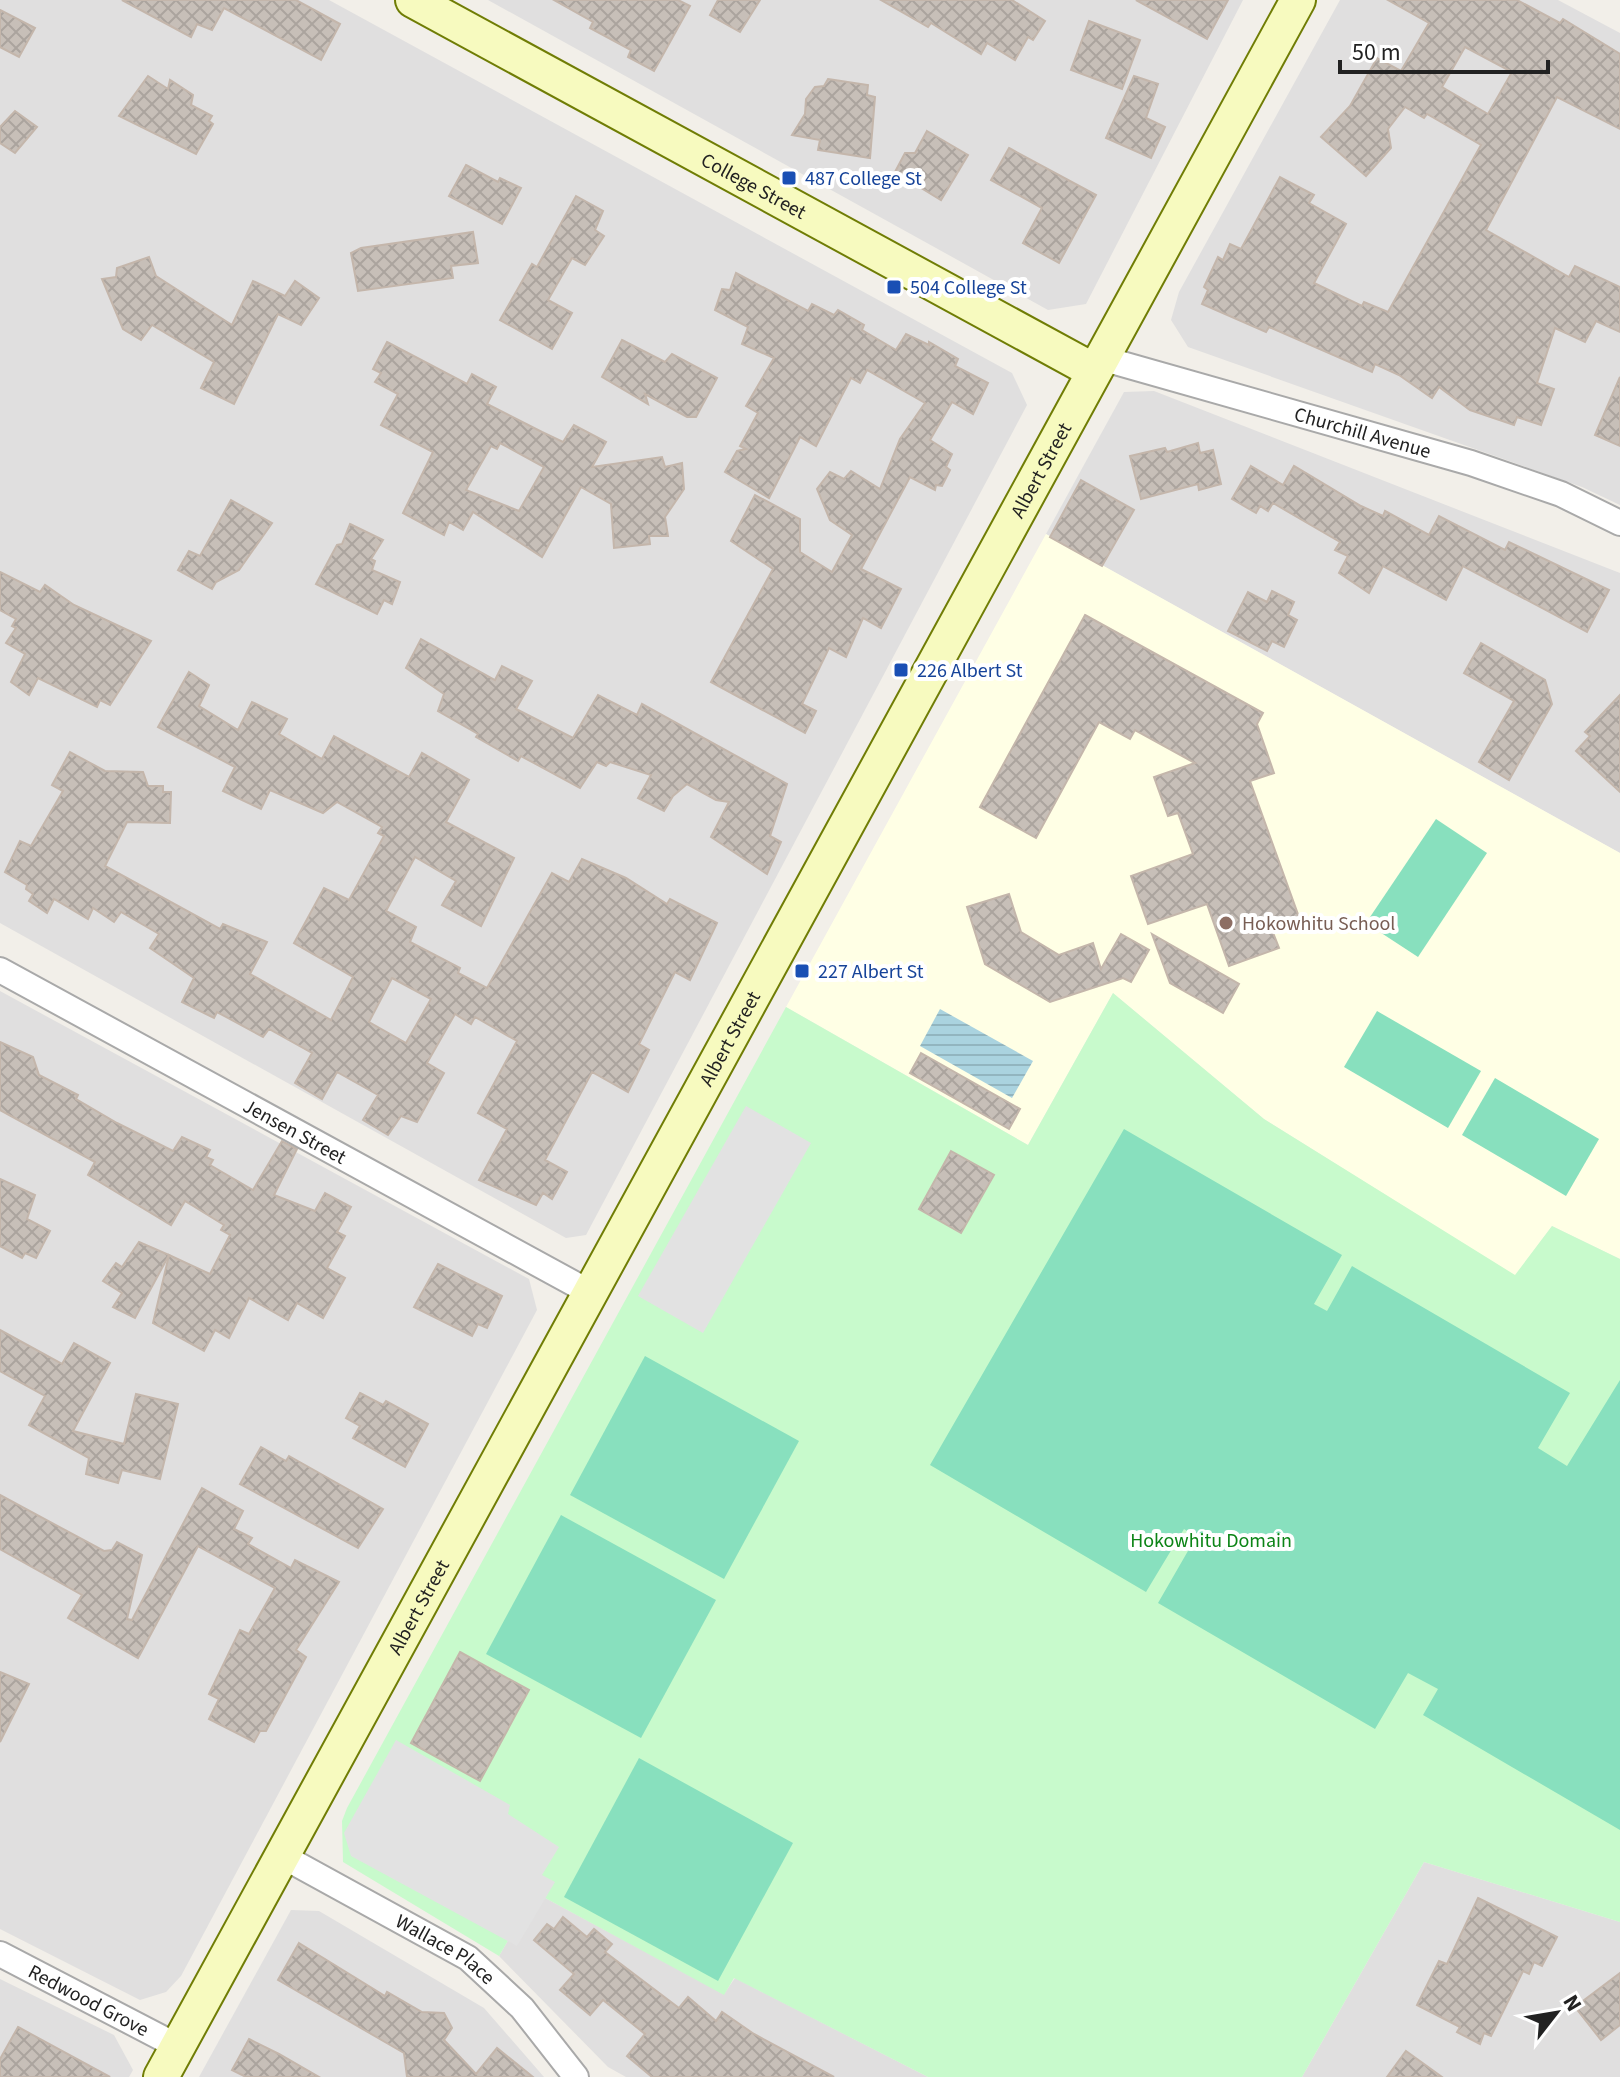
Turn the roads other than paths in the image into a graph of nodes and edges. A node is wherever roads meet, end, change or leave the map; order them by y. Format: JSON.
{"nodes":[{"id":1,"x":413,"y":0,"type":"edge"},
{"id":2,"x":1298,"y":0,"type":"edge"},
{"id":3,"x":1098,"y":365,"type":"junction"},
{"id":4,"x":1620,"y":523,"type":"edge"},
{"id":5,"x":0,"y":970,"type":"edge"},
{"id":6,"x":591,"y":1293,"type":"junction"},
{"id":7,"x":284,"y":1857,"type":"junction"},
{"id":8,"x":0,"y":1954,"type":"edge"},
{"id":9,"x":177,"y":2046,"type":"junction"},
{"id":10,"x":161,"y":2077,"type":"edge"},
{"id":11,"x":576,"y":2077,"type":"edge"}],
"edges":[{"from":1,"to":3,"type":"main road","name":"College Street"},
{"from":2,"to":3,"type":"main road","name":"Albert Street"},
{"from":3,"to":4,"type":"street","name":"Churchill Avenue"},
{"from":3,"to":6,"type":"main road","name":"Albert Street"},
{"from":5,"to":6,"type":"street","name":"Jensen Street"},
{"from":6,"to":7,"type":"main road","name":"Albert Street"},
{"from":7,"to":9,"type":"main road","name":"Albert Street"},
{"from":7,"to":11,"type":"street","name":"Wallace Place"},
{"from":8,"to":9,"type":"street","name":"Redwood Grove"},
{"from":9,"to":10,"type":"main road","name":"Albert Street"}]}
